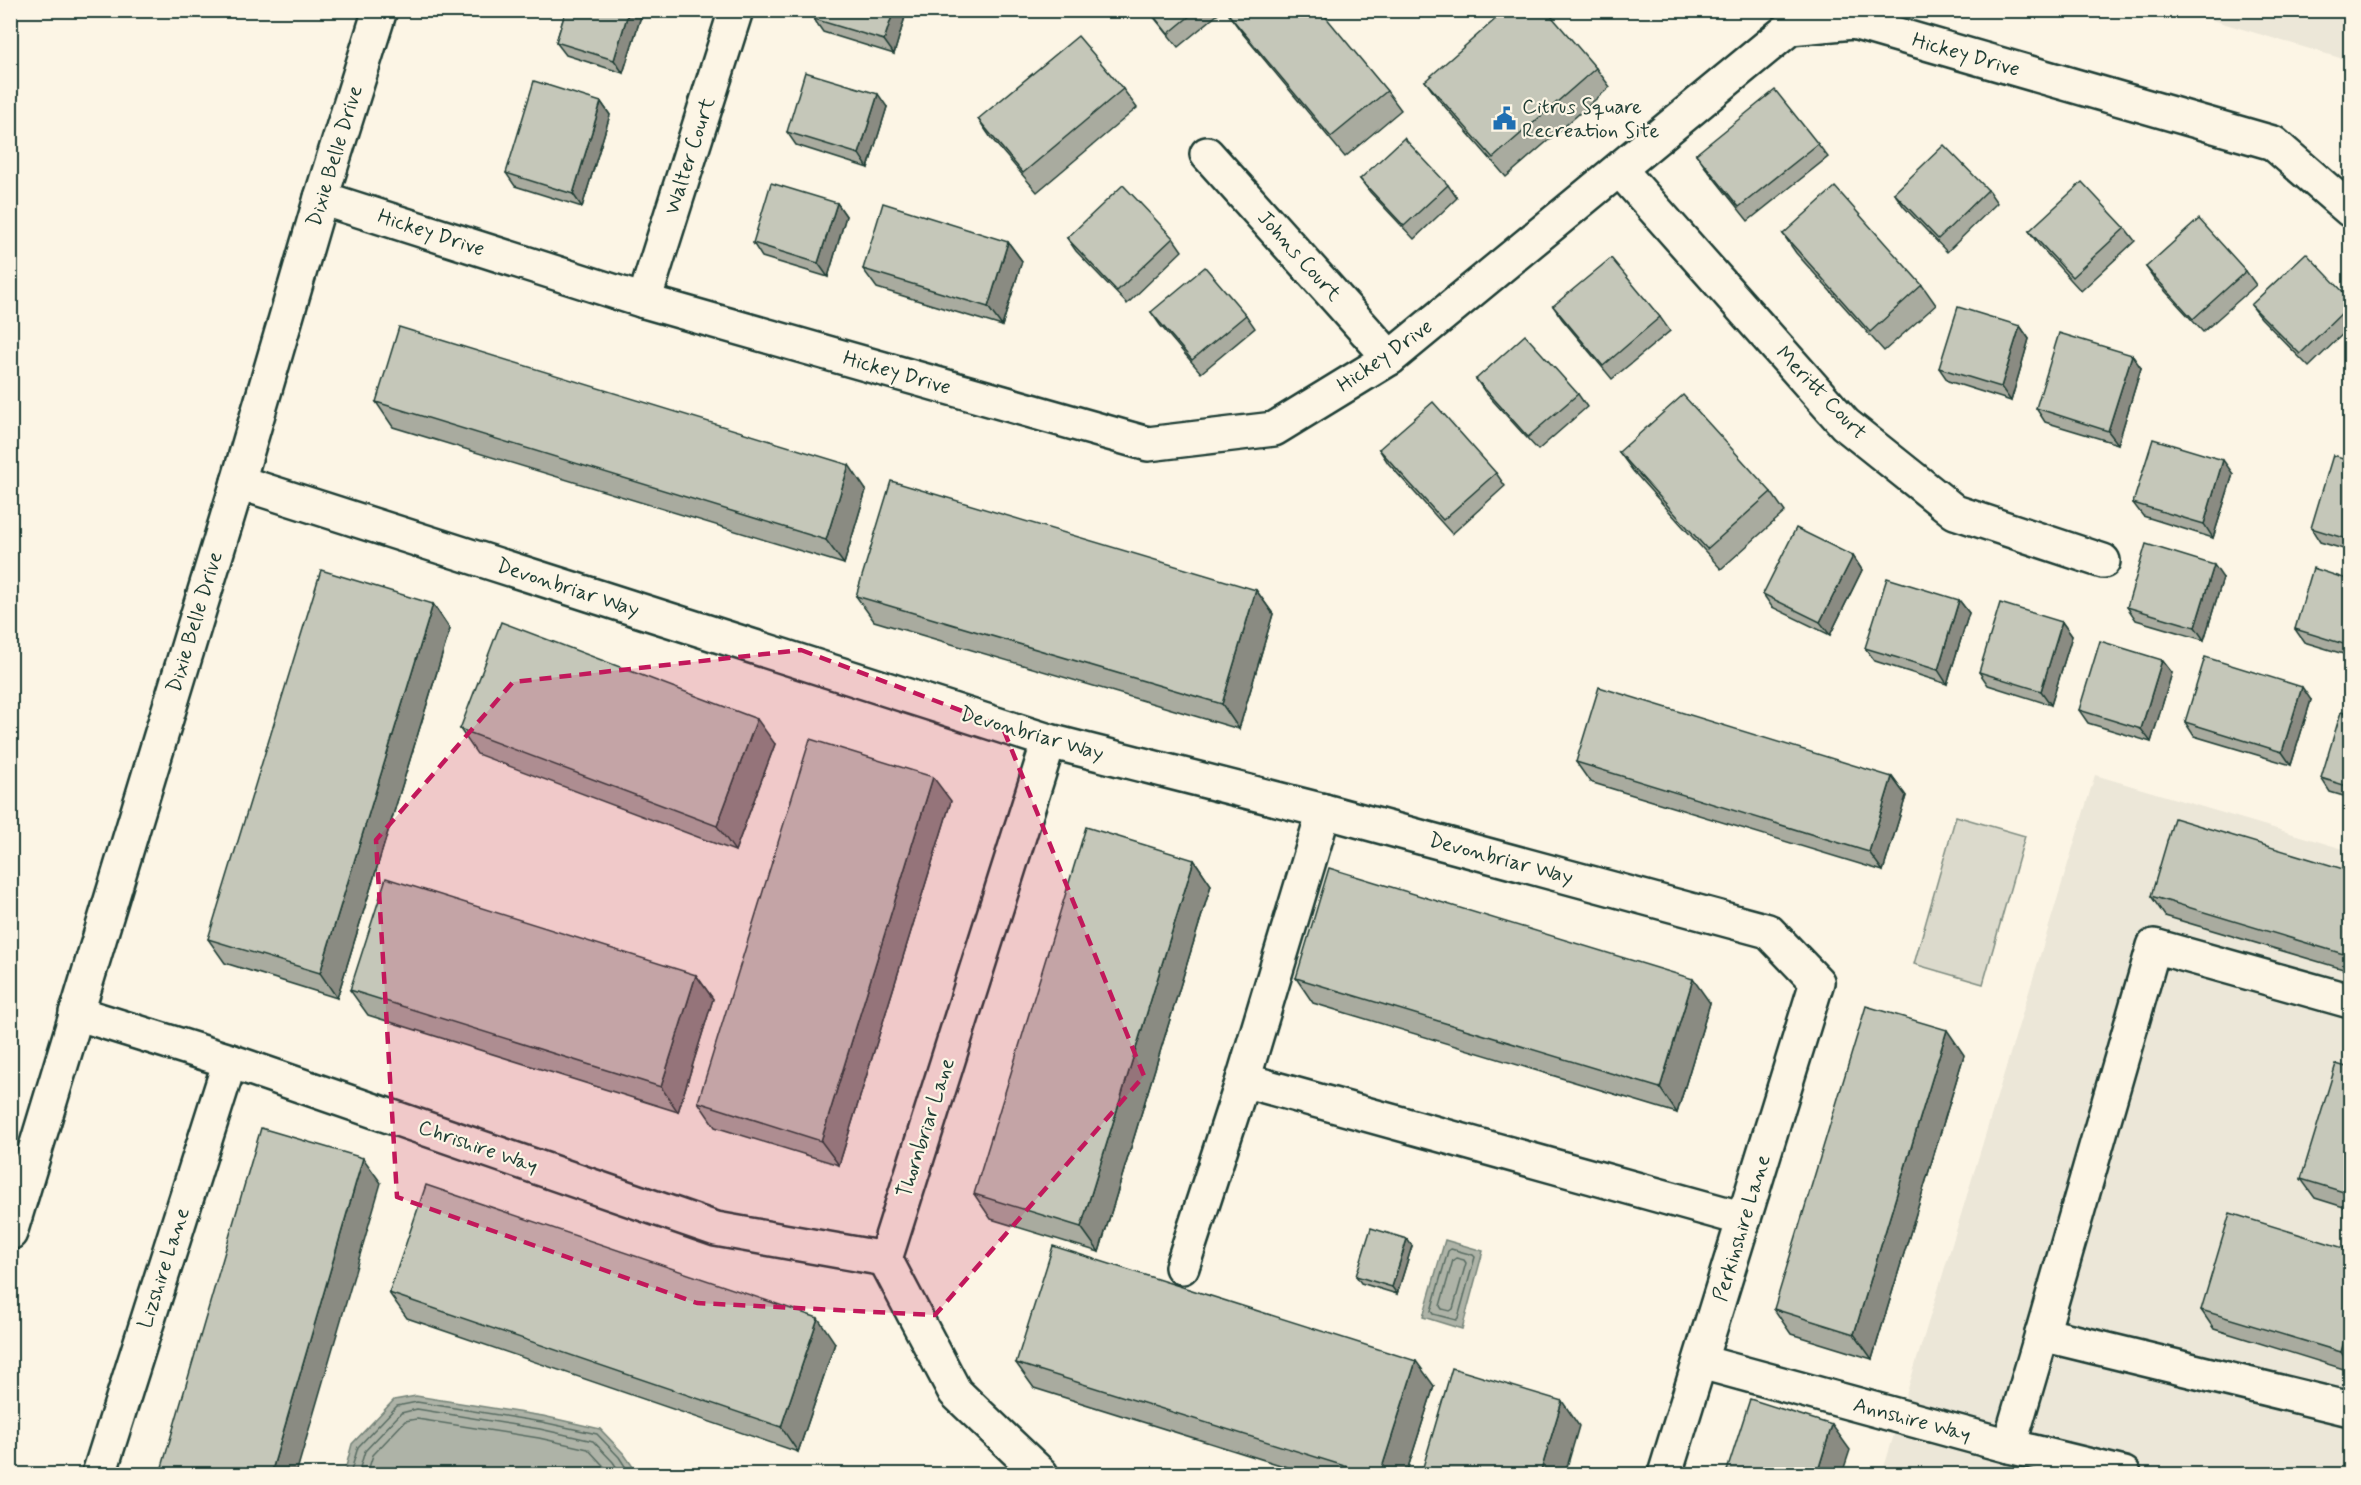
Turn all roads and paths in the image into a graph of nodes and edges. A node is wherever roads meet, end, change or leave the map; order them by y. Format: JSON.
{"nodes":[{"id":1,"x":380,"y":10,"type":"edge"},
{"id":2,"x":736,"y":10,"type":"edge"},
{"id":3,"x":1207,"y":154,"type":"dead end"},
{"id":4,"x":1620,"y":170,"type":"junction"},
{"id":5,"x":321,"y":198,"type":"junction"},
{"id":6,"x":2350,"y":210,"type":"edge"},
{"id":7,"x":644,"y":301,"type":"junction"},
{"id":8,"x":1390,"y":358,"type":"junction"},
{"id":9,"x":238,"y":482,"type":"junction"},
{"id":10,"x":2103,"y":561,"type":"dead end"},
{"id":11,"x":1049,"y":741,"type":"junction"},
{"id":12,"x":1324,"y":812,"type":"junction"},
{"id":13,"x":1817,"y":982,"type":"joint"},
{"id":14,"x":2350,"y":1001,"type":"edge"},
{"id":15,"x":75,"y":1013,"type":"junction"},
{"id":16,"x":230,"y":1061,"type":"junction"},
{"id":17,"x":1243,"y":1080,"type":"junction"},
{"id":18,"x":1744,"y":1219,"type":"junction"},
{"id":19,"x":10,"y":1233,"type":"edge"},
{"id":20,"x":885,"y":1259,"type":"junction"},
{"id":21,"x":1182,"y":1267,"type":"dead end"},
{"id":22,"x":2042,"y":1334,"type":"junction"},
{"id":23,"x":1701,"y":1362,"type":"junction"},
{"id":24,"x":2350,"y":1409,"type":"edge"},
{"id":25,"x":2009,"y":1446,"type":"junction"},
{"id":26,"x":99,"y":1474,"type":"edge"},
{"id":27,"x":1041,"y":1474,"type":"edge"},
{"id":28,"x":1665,"y":1474,"type":"edge"},
{"id":29,"x":2124,"y":1474,"type":"edge"}],
"edges":[{"from":1,"to":5,"type":"street","name":"Dixie Belle Drive"},
{"from":2,"to":7,"type":"street","name":"Walter Court"},
{"from":3,"to":8,"type":"street","name":"Johns Court"},
{"from":4,"to":6,"type":"street","name":"Hickey Drive"},
{"from":4,"to":8,"type":"street","name":"Hickey Drive"},
{"from":4,"to":10,"type":"street","name":"Meritt Court"},
{"from":5,"to":7,"type":"street","name":"Hickey Drive"},
{"from":5,"to":9,"type":"street","name":"Dixie Belle Drive"},
{"from":7,"to":8,"type":"street","name":"Hickey Drive"},
{"from":9,"to":11,"type":"street","name":"Devonbriar Way"},
{"from":9,"to":15,"type":"street","name":"Dixie Belle Drive"},
{"from":11,"to":12,"type":"street","name":"Devonbriar Way"},
{"from":11,"to":20,"type":"street","name":"Thornbriar Lane"},
{"from":12,"to":13,"type":"street","name":"Devonbriar Way"},
{"from":12,"to":17,"type":"street"},
{"from":13,"to":18,"type":"street","name":"Perkinshire Lane"},
{"from":14,"to":22,"type":"street"},
{"from":15,"to":16,"type":"street","name":"Chrishire Way"},
{"from":15,"to":19,"type":"street","name":"Dixie Belle Drive"},
{"from":16,"to":20,"type":"street","name":"Chrishire Way"},
{"from":16,"to":26,"type":"street","name":"Lizshire Lane"},
{"from":17,"to":18,"type":"street"},
{"from":17,"to":21,"type":"street"},
{"from":18,"to":23,"type":"street","name":"Perkinshire Lane"},
{"from":20,"to":27,"type":"street"},
{"from":22,"to":24,"type":"street"},
{"from":22,"to":25,"type":"street"},
{"from":23,"to":25,"type":"street","name":"Annshire Way"},
{"from":23,"to":28,"type":"street","name":"Perkinshire Lane"},
{"from":25,"to":29,"type":"street","name":"Annshire Way"}]}
